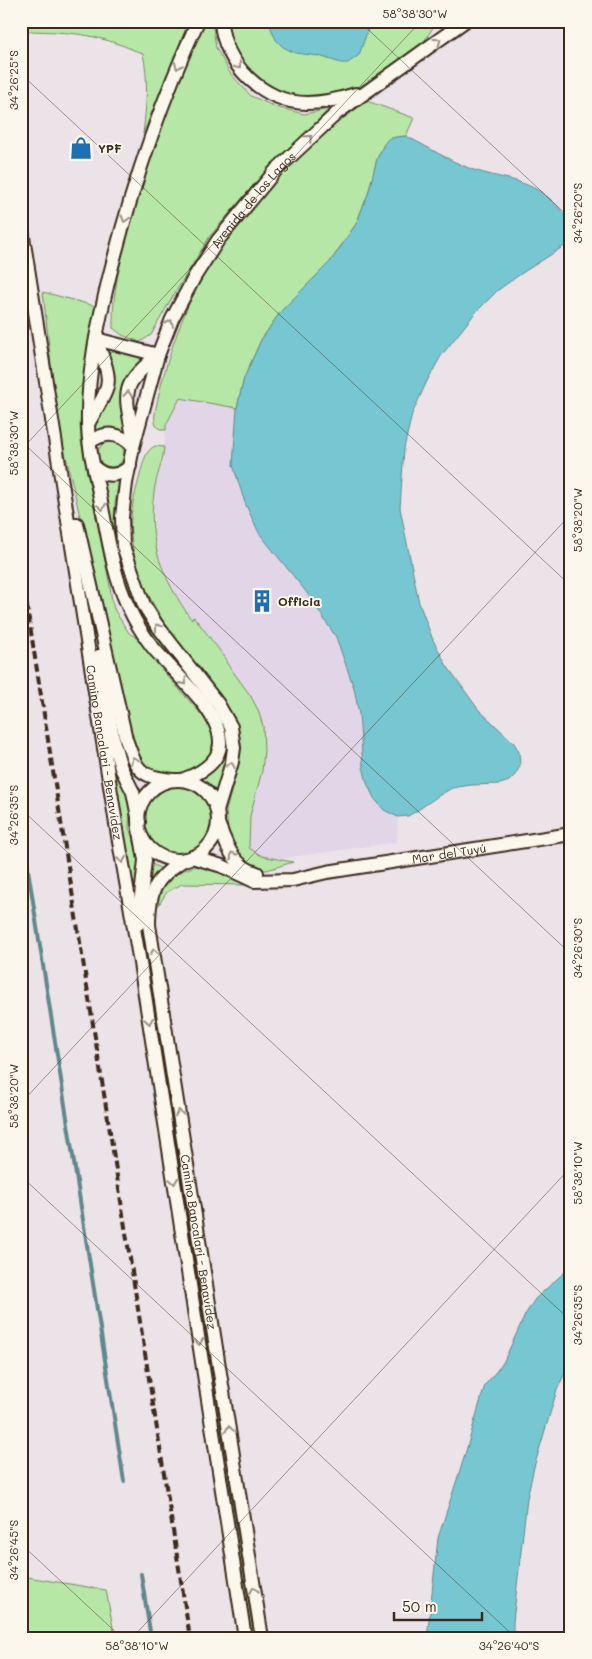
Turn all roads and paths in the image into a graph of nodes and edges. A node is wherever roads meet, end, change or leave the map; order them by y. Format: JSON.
{"nodes":[{"id":1,"x":198,"y":21,"type":"edge"},
{"id":2,"x":221,"y":21,"type":"edge"},
{"id":3,"x":465,"y":21,"type":"edge"},
{"id":4,"x":366,"y":91,"type":"junction"},
{"id":5,"x":21,"y":224,"type":"edge"},
{"id":6,"x":96,"y":339,"type":"junction"},
{"id":7,"x":158,"y":355,"type":"junction"},
{"id":8,"x":88,"y":426,"type":"junction"},
{"id":9,"x":54,"y":432,"type":"junction"},
{"id":10,"x":90,"y":442,"type":"junction"},
{"id":11,"x":133,"y":445,"type":"junction"},
{"id":12,"x":130,"y":466,"type":"junction"},
{"id":13,"x":94,"y":467,"type":"junction"},
{"id":14,"x":72,"y":541,"type":"junction"},
{"id":15,"x":178,"y":780,"type":"junction"},
{"id":16,"x":218,"y":817,"type":"junction"},
{"id":17,"x":139,"y":825,"type":"junction"},
{"id":18,"x":571,"y":834,"type":"edge"},
{"id":19,"x":189,"y":858,"type":"junction"},
{"id":20,"x":327,"y":872,"type":"junction"},
{"id":21,"x":140,"y":963,"type":"junction"},
{"id":22,"x":245,"y":1638,"type":"edge"},
{"id":23,"x":262,"y":1638,"type":"edge"}],
"edges":[{"from":1,"to":6,"type":"main road","one_way":true},
{"from":2,"to":4,"type":"main road","one_way":true},
{"from":4,"to":3,"type":"main road","name":"Avenida de los Lagos","one_way":true},
{"from":7,"to":4,"type":"main road","name":"Avenida de los Lagos","one_way":true},
{"from":5,"to":9,"type":"main road","name":"Camino Bancalari - Benavídez"},
{"from":6,"to":7,"type":"main road"},
{"from":6,"to":8,"type":"main road"},
{"from":6,"to":8,"type":"main road"},
{"from":7,"to":11,"type":"main road","name":"Avenida de los Lagos"},
{"from":11,"to":7,"type":"main road","one_way":true},
{"from":8,"to":10,"type":"main road"},
{"from":9,"to":14,"type":"main road","name":"Camino Bancalari - Benavídez"},
{"from":15,"to":9,"type":"main road","name":"Camino Bancalari - Benavídez","one_way":true},
{"from":10,"to":11,"type":"main road"},
{"from":10,"to":13,"type":"main road"},
{"from":11,"to":12,"type":"main road"},
{"from":12,"to":13,"type":"main road"},
{"from":16,"to":12,"type":"main road","one_way":true},
{"from":13,"to":15,"type":"main road","one_way":true},
{"from":14,"to":17,"type":"main road","name":"Camino Bancalari - Benavídez"},
{"from":14,"to":21,"type":"main road","name":"Camino Bancalari - Benavídez","one_way":true},
{"from":15,"to":16,"type":"main road"},
{"from":15,"to":17,"type":"main road"},
{"from":16,"to":19,"type":"main road"},
{"from":20,"to":16,"type":"main road","one_way":true},
{"from":17,"to":19,"type":"main road"},
{"from":17,"to":21,"type":"main road","name":"Camino Bancalari - Benavídez"},
{"from":18,"to":20,"type":"main road","name":"Mar del Tuyú"},
{"from":19,"to":20,"type":"main road"},
{"from":23,"to":19,"type":"main road","name":"Camino Bancalari - Benavídez","one_way":true},
{"from":21,"to":22,"type":"main road","name":"Camino Bancalari - Benavídez","one_way":true}]}
